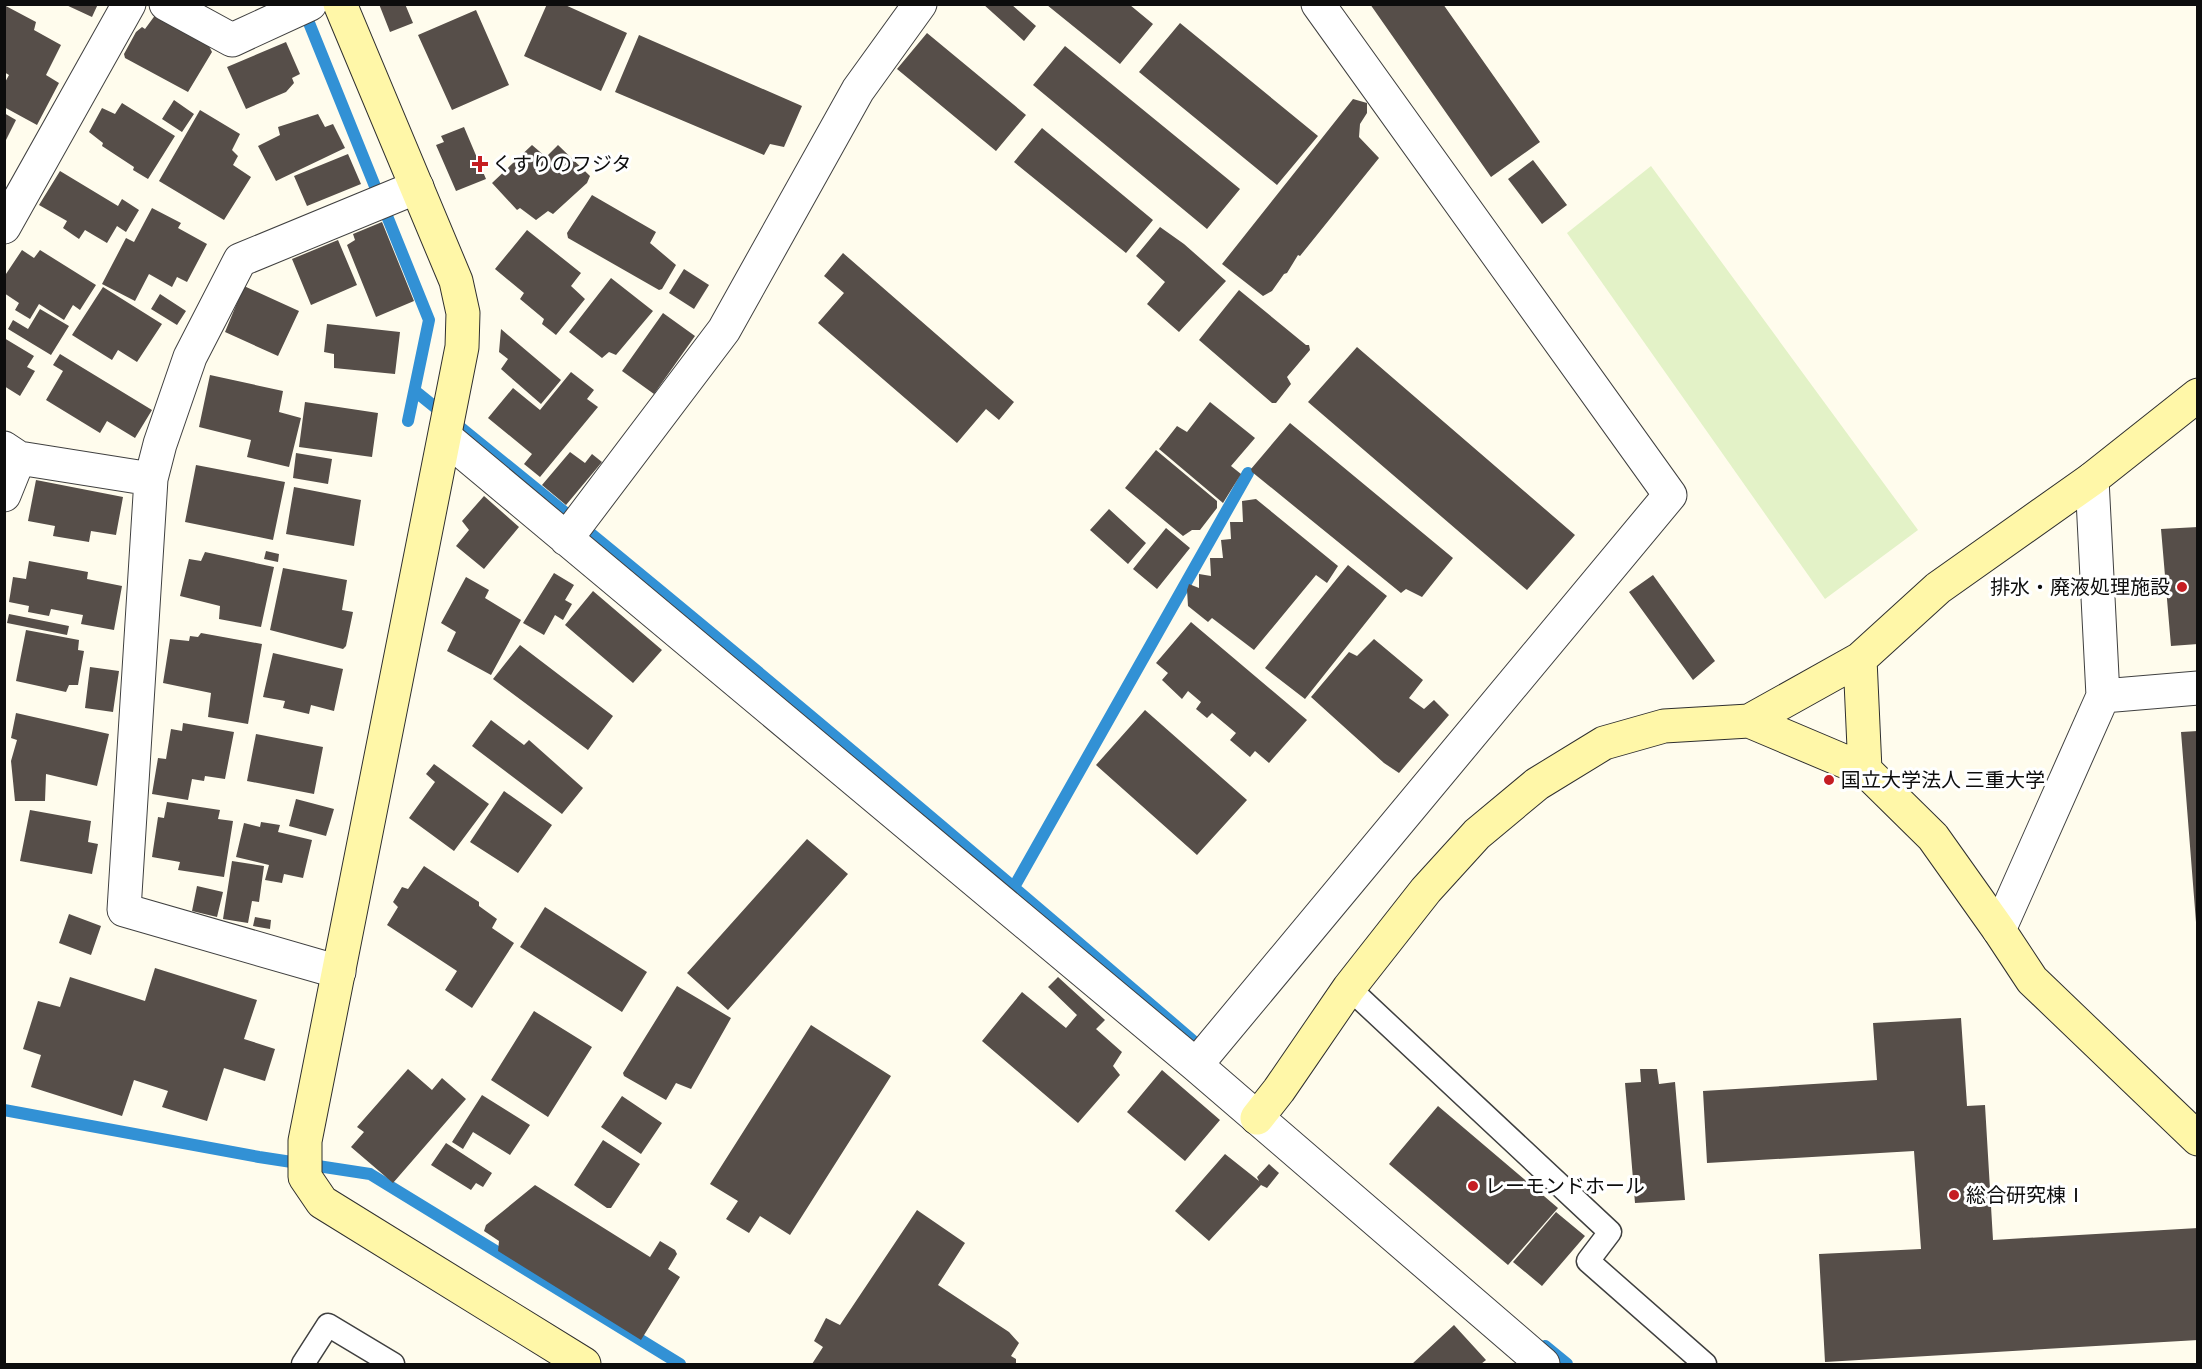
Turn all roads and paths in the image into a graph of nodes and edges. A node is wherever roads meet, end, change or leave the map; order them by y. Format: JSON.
{"nodes":[{"id":1,"x":129,"y":4,"type":"edge"},
{"id":2,"x":166,"y":4,"type":"edge"},
{"id":3,"x":310,"y":4,"type":"edge"},
{"id":4,"x":340,"y":4,"type":"edge"},
{"id":5,"x":920,"y":4,"type":"edge"},
{"id":6,"x":1318,"y":4,"type":"edge"},
{"id":7,"x":417,"y":187,"type":"junction"},
{"id":8,"x":4,"y":227,"type":"edge"},
{"id":9,"x":2198,"y":395,"type":"edge"},
{"id":10,"x":445,"y":436,"type":"junction"},
{"id":11,"x":12,"y":453,"type":"edge"},
{"id":12,"x":151,"y":479,"type":"junction"},
{"id":13,"x":2092,"y":479,"type":"junction"},
{"id":14,"x":4,"y":495,"type":"edge"},
{"id":15,"x":566,"y":539,"type":"junction"},
{"id":16,"x":1860,"y":659,"type":"junction"},
{"id":17,"x":2198,"y":688,"type":"edge"},
{"id":18,"x":2103,"y":696,"type":"junction"},
{"id":19,"x":1749,"y":721,"type":"junction"},
{"id":20,"x":1865,"y":770,"type":"junction"},
{"id":21,"x":1999,"y":930,"type":"junction"},
{"id":22,"x":339,"y":972,"type":"junction"},
{"id":23,"x":1349,"y":988,"type":"junction"},
{"id":24,"x":1196,"y":1065,"type":"junction"},
{"id":25,"x":1257,"y":1118,"type":"junction"},
{"id":26,"x":2198,"y":1139,"type":"edge"},
{"id":27,"x":303,"y":1365,"type":"edge"},
{"id":28,"x":393,"y":1365,"type":"edge"},
{"id":29,"x":584,"y":1365,"type":"edge"},
{"id":30,"x":1543,"y":1365,"type":"edge"},
{"id":31,"x":1706,"y":1365,"type":"edge"}],
"edges":[{"from":1,"to":8,"type":"street"},
{"from":2,"to":3,"type":"street"},
{"from":4,"to":7,"type":"street"},
{"from":5,"to":15,"type":"street"},
{"from":6,"to":24,"type":"street"},
{"from":7,"to":10,"type":"street"},
{"from":7,"to":12,"type":"street"},
{"from":9,"to":13,"type":"street"},
{"from":10,"to":15,"type":"street"},
{"from":10,"to":22,"type":"street"},
{"from":11,"to":12,"type":"street"},
{"from":11,"to":14,"type":"street"},
{"from":12,"to":22,"type":"street"},
{"from":13,"to":16,"type":"street"},
{"from":13,"to":18,"type":"street"},
{"from":15,"to":24,"type":"street"},
{"from":16,"to":19,"type":"street"},
{"from":16,"to":20,"type":"street"},
{"from":17,"to":18,"type":"street"},
{"from":18,"to":21,"type":"street"},
{"from":19,"to":20,"type":"street"},
{"from":19,"to":23,"type":"street"},
{"from":20,"to":21,"type":"street"},
{"from":21,"to":26,"type":"street"},
{"from":22,"to":29,"type":"street"},
{"from":23,"to":25,"type":"street"},
{"from":23,"to":31,"type":"lane"},
{"from":24,"to":25,"type":"street"},
{"from":25,"to":30,"type":"street"},
{"from":27,"to":28,"type":"lane"}]}
